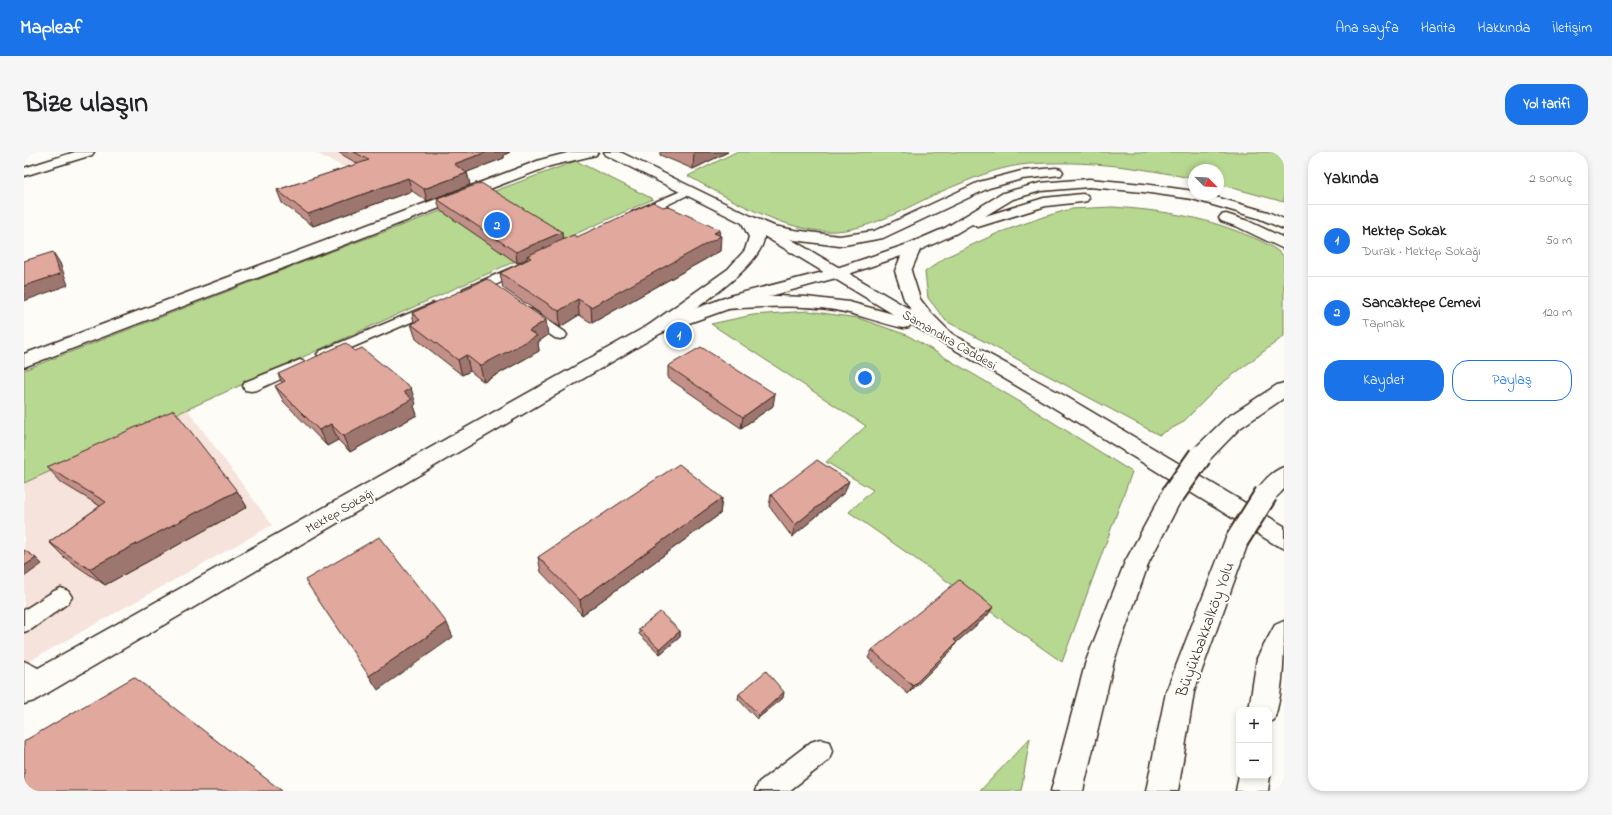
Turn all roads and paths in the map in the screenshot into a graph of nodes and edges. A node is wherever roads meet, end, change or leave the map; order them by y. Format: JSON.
{"nodes":[{"id":1,"x":88,"y":152,"type":"edge"},
{"id":2,"x":592,"y":152,"type":"edge"},
{"id":3,"x":615,"y":153,"type":"edge"},
{"id":4,"x":24,"y":172,"type":"edge"},
{"id":5,"x":1188,"y":183,"type":"edge"},
{"id":6,"x":688,"y":191,"type":"junction"},
{"id":7,"x":1224,"y":192,"type":"edge"},
{"id":8,"x":1284,"y":211,"type":"edge"},
{"id":9,"x":627,"y":219,"type":"edge"},
{"id":10,"x":748,"y":220,"type":"junction"},
{"id":11,"x":1284,"y":225,"type":"edge"},
{"id":12,"x":950,"y":231,"type":"junction"},
{"id":13,"x":1284,"y":244,"type":"edge"},
{"id":14,"x":913,"y":247,"type":"junction"},
{"id":15,"x":535,"y":261,"type":"edge"},
{"id":16,"x":837,"y":273,"type":"junction"},
{"id":17,"x":486,"y":284,"type":"junction"},
{"id":18,"x":498,"y":293,"type":"edge"},
{"id":19,"x":724,"y":304,"type":"junction"},
{"id":20,"x":517,"y":305,"type":"edge"},
{"id":21,"x":655,"y":329,"type":"junction"},
{"id":22,"x":560,"y":335,"type":"dead end"},
{"id":23,"x":946,"y":338,"type":"junction"},
{"id":24,"x":24,"y":361,"type":"edge"},
{"id":25,"x":251,"y":386,"type":"dead end"},
{"id":26,"x":1284,"y":389,"type":"edge"},
{"id":27,"x":1284,"y":475,"type":"edge"},
{"id":28,"x":1284,"y":538,"type":"edge"},
{"id":29,"x":61,"y":597,"type":"dead end"},
{"id":30,"x":24,"y":622,"type":"edge"},
{"id":31,"x":1284,"y":633,"type":"edge"},
{"id":32,"x":29,"y":682,"type":"edge"},
{"id":33,"x":1264,"y":707,"type":"edge"},
{"id":34,"x":820,"y":751,"type":"dead end"},
{"id":35,"x":1254,"y":779,"type":"edge"},
{"id":36,"x":768,"y":791,"type":"edge"},
{"id":37,"x":1067,"y":791,"type":"edge"},
{"id":38,"x":1162,"y":791,"type":"edge"},
{"id":39,"x":1252,"y":791,"type":"edge"}],
"edges":[{"from":1,"to":4,"type":"main road"},
{"from":2,"to":24,"type":"main road"},
{"from":3,"to":6,"type":"main road","name":"Samandıra Caddesi"},
{"from":5,"to":10,"type":"main road"},
{"from":6,"to":9,"type":"lane"},
{"from":6,"to":10,"type":"main road","name":"Samandıra Caddesi"},
{"from":7,"to":8,"type":"main road"},
{"from":10,"to":16,"type":"main road","name":"Samandıra Caddesi"},
{"from":10,"to":21,"type":"main road"},
{"from":11,"to":12,"type":"main road"},
{"from":12,"to":13,"type":"main road"},
{"from":12,"to":14,"type":"main road"},
{"from":14,"to":16,"type":"main road"},
{"from":14,"to":23,"type":"main road"},
{"from":15,"to":17,"type":"lane"},
{"from":16,"to":19,"type":"main road"},
{"from":16,"to":23,"type":"main road","name":"Samandıra Caddesi"},
{"from":17,"to":18,"type":"lane"},
{"from":17,"to":25,"type":"lane"},
{"from":19,"to":21,"type":"main road"},
{"from":19,"to":23,"type":"main road"},
{"from":20,"to":22,"type":"lane"},
{"from":21,"to":32,"type":"main road","name":"Mektep Sokağı"},
{"from":23,"to":28,"type":"main road","name":"Samandıra Caddesi"},
{"from":26,"to":37,"type":"main road","bridge":true},
{"from":27,"to":38,"type":"main road","name":"Büyükbakkalköy Yolu","bridge":true},
{"from":29,"to":30,"type":"lane"},
{"from":31,"to":33,"type":"main road"},
{"from":34,"to":36,"type":"lane"},
{"from":35,"to":39,"type":"main road"}]}
